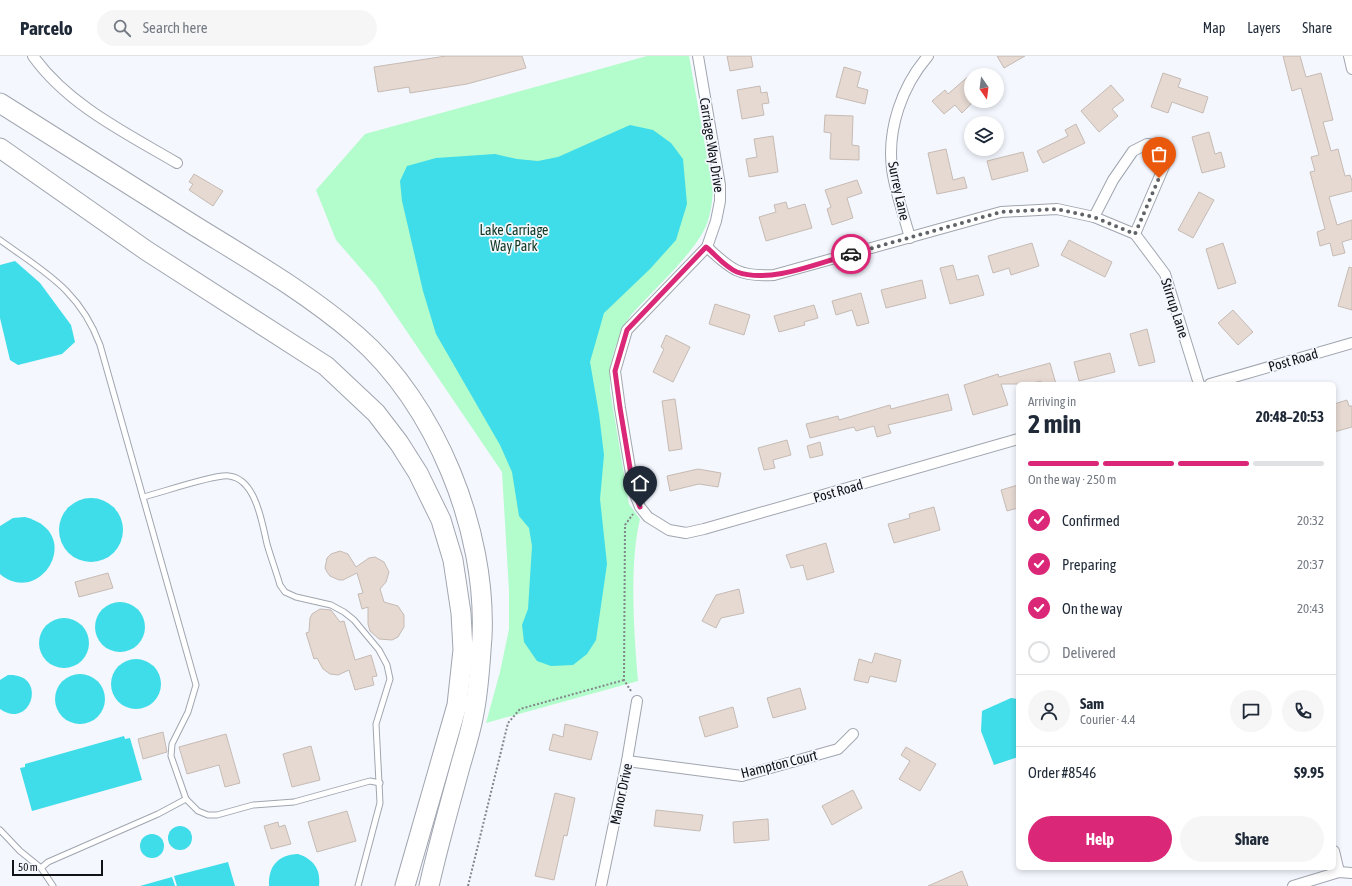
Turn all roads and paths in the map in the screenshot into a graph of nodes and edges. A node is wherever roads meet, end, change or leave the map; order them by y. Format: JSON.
{"nodes":[{"id":1,"x":32,"y":56,"type":"edge"},
{"id":2,"x":698,"y":56,"type":"edge"},
{"id":3,"x":928,"y":56,"type":"edge"},
{"id":4,"x":1349,"y":56,"type":"edge"},
{"id":5,"x":1352,"y":69,"type":"edge"},
{"id":6,"x":0,"y":103,"type":"edge"},
{"id":7,"x":0,"y":148,"type":"edge"},
{"id":8,"x":177,"y":164,"type":"dead end"},
{"id":9,"x":1094,"y":217,"type":"junction"},
{"id":10,"x":1135,"y":234,"type":"junction"},
{"id":11,"x":910,"y":238,"type":"junction"},
{"id":12,"x":0,"y":240,"type":"edge"},
{"id":13,"x":706,"y":247,"type":"junction"},
{"id":14,"x":1352,"y":344,"type":"edge"},
{"id":15,"x":1198,"y":382,"type":"edge"},
{"id":16,"x":1217,"y":382,"type":"edge"},
{"id":17,"x":1016,"y":440,"type":"edge"},
{"id":18,"x":143,"y":497,"type":"junction"},
{"id":19,"x":640,"y":507,"type":"junction"},
{"id":20,"x":657,"y":524,"type":"joint"},
{"id":21,"x":624,"y":680,"type":"junction"},
{"id":22,"x":637,"y":701,"type":"joint"},
{"id":23,"x":853,"y":734,"type":"dead end"},
{"id":24,"x":627,"y":761,"type":"junction"},
{"id":25,"x":380,"y":783,"type":"junction"},
{"id":26,"x":186,"y":799,"type":"junction"},
{"id":27,"x":0,"y":830,"type":"edge"},
{"id":28,"x":1336,"y":859,"type":"edge"},
{"id":29,"x":41,"y":868,"type":"junction"},
{"id":30,"x":1339,"y":872,"type":"junction"},
{"id":31,"x":1352,"y":873,"type":"edge"},
{"id":32,"x":54,"y":886,"type":"edge"},
{"id":33,"x":358,"y":886,"type":"edge"},
{"id":34,"x":405,"y":886,"type":"edge"},
{"id":35,"x":429,"y":886,"type":"edge"},
{"id":36,"x":468,"y":886,"type":"edge"},
{"id":37,"x":601,"y":886,"type":"edge"},
{"id":38,"x":1293,"y":886,"type":"edge"}],
"edges":[{"from":1,"to":8,"type":"street"},
{"from":2,"to":13,"type":"street","name":"Carriage Way Drive"},
{"from":3,"to":11,"type":"street","name":"Surrey Lane"},
{"from":4,"to":5,"type":"street"},
{"from":6,"to":35,"type":"highway"},
{"from":7,"to":34,"type":"highway"},
{"from":9,"to":10,"type":"street"},
{"from":9,"to":10,"type":"street"},
{"from":9,"to":11,"type":"street"},
{"from":10,"to":15,"type":"street","name":"Stirrup Lane"},
{"from":11,"to":13,"type":"street"},
{"from":12,"to":18,"type":"lane"},
{"from":13,"to":19,"type":"street","name":"Carriage Way Drive"},
{"from":14,"to":16,"type":"street","name":"Post Road"},
{"from":17,"to":20,"type":"street","name":"Post Road"},
{"from":18,"to":25,"type":"lane"},
{"from":18,"to":26,"type":"lane"},
{"from":19,"to":20,"type":"street","name":"Carriage Way Drive"},
{"from":19,"to":21,"type":"path"},
{"from":21,"to":22,"type":"path"},
{"from":21,"to":36,"type":"path"},
{"from":22,"to":24,"type":"street","name":"Manor Drive"},
{"from":23,"to":24,"type":"street","name":"Hampton Court"},
{"from":24,"to":37,"type":"street","name":"Manor Drive"},
{"from":25,"to":26,"type":"lane"},
{"from":25,"to":33,"type":"lane"},
{"from":26,"to":29,"type":"lane"},
{"from":27,"to":29,"type":"lane"},
{"from":28,"to":30,"type":"street"},
{"from":29,"to":32,"type":"lane"},
{"from":30,"to":31,"type":"street"},
{"from":30,"to":38,"type":"street"}]}
